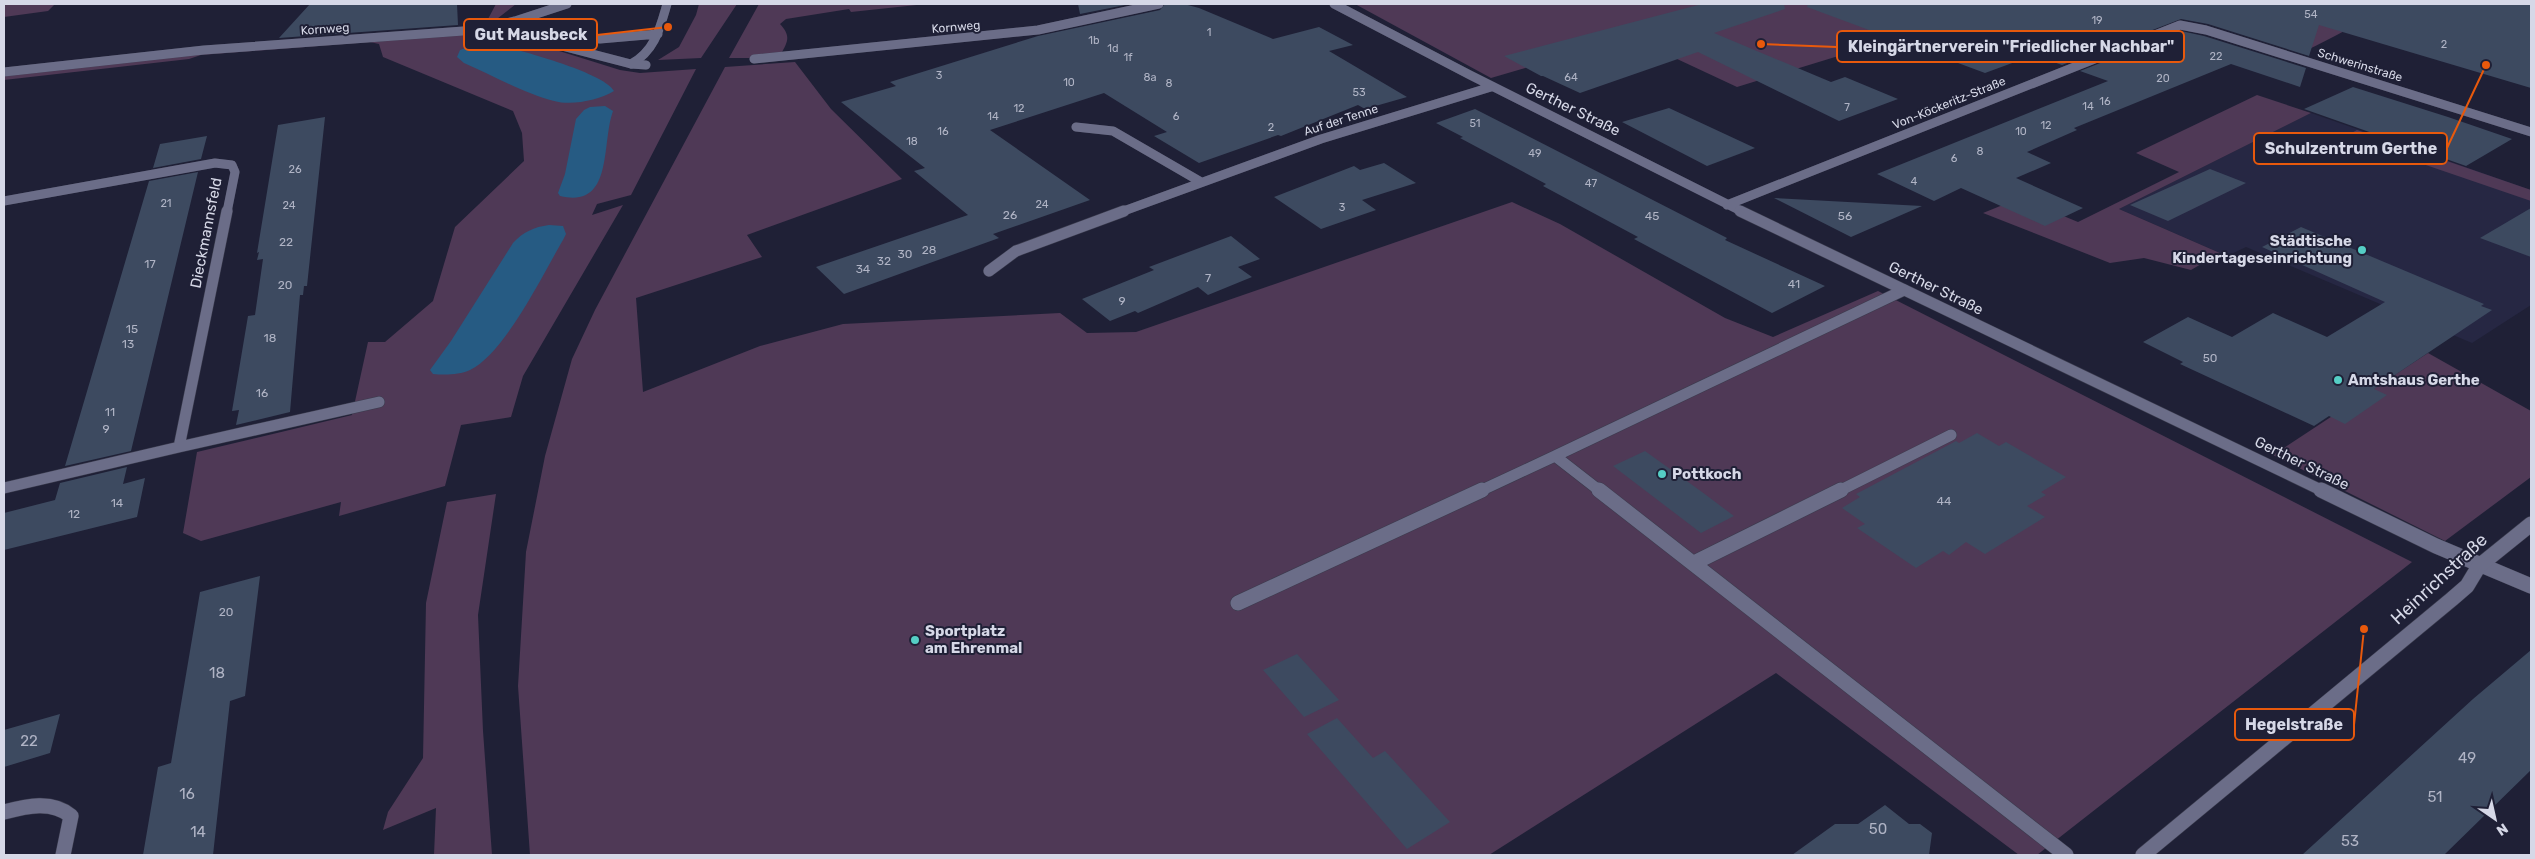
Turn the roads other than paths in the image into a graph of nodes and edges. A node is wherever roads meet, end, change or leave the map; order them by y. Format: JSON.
{"nodes":[{"id":1,"x":567,"y":4,"type":"edge"},
{"id":2,"x":667,"y":4,"type":"edge"},
{"id":3,"x":1159,"y":4,"type":"edge"},
{"id":4,"x":1334,"y":4,"type":"edge"},
{"id":5,"x":515,"y":21,"type":"junction"},
{"id":6,"x":2180,"y":25,"type":"joint"},
{"id":7,"x":477,"y":30,"type":"junction"},
{"id":8,"x":658,"y":34,"type":"junction"},
{"id":9,"x":754,"y":59,"type":"dead end"},
{"id":10,"x":631,"y":64,"type":"junction"},
{"id":11,"x":646,"y":65,"type":"dead end"},
{"id":12,"x":4,"y":72,"type":"edge"},
{"id":13,"x":1491,"y":87,"type":"junction"},
{"id":14,"x":1076,"y":127,"type":"dead end"},
{"id":15,"x":2531,"y":132,"type":"edge"},
{"id":16,"x":1201,"y":182,"type":"junction"},
{"id":17,"x":4,"y":202,"type":"edge"},
{"id":18,"x":1727,"y":204,"type":"junction"},
{"id":19,"x":989,"y":271,"type":"dead end"},
{"id":20,"x":1904,"y":290,"type":"junction"},
{"id":21,"x":379,"y":402,"type":"dead end"},
{"id":22,"x":1951,"y":435,"type":"dead end"},
{"id":23,"x":178,"y":448,"type":"junction"},
{"id":24,"x":1555,"y":456,"type":"junction"},
{"id":25,"x":4,"y":488,"type":"edge"},
{"id":26,"x":2531,"y":524,"type":"edge"},
{"id":27,"x":1694,"y":563,"type":"junction"},
{"id":28,"x":2479,"y":566,"type":"junction"},
{"id":29,"x":2531,"y":586,"type":"edge"},
{"id":30,"x":1238,"y":603,"type":"dead end"},
{"id":31,"x":4,"y":812,"type":"edge"},
{"id":32,"x":62,"y":855,"type":"edge"},
{"id":33,"x":2066,"y":855,"type":"edge"},
{"id":34,"x":2143,"y":855,"type":"edge"}],
"edges":[{"from":1,"to":5,"type":"street"},
{"from":2,"to":8,"type":"street"},
{"from":3,"to":9,"type":"street","name":"Kornweg"},
{"from":4,"to":13,"type":"street","name":"Gerther Straße"},
{"from":5,"to":7,"type":"street"},
{"from":5,"to":8,"type":"street"},
{"from":6,"to":15,"type":"street","name":"Schwerinstraße"},
{"from":6,"to":18,"type":"street","name":"Von-Köckeritz-Straße"},
{"from":7,"to":10,"type":"street","name":"Kornweg"},
{"from":7,"to":12,"type":"street","name":"Kornweg"},
{"from":8,"to":10,"type":"street"},
{"from":10,"to":11,"type":"street","name":"Kornweg"},
{"from":13,"to":16,"type":"street","name":"Auf der Tenne"},
{"from":13,"to":18,"type":"street","name":"Gerther Straße"},
{"from":14,"to":16,"type":"street"},
{"from":16,"to":19,"type":"street","name":"Auf der Tenne"},
{"from":17,"to":23,"type":"street","name":"Dieckmannsfeld"},
{"from":18,"to":20,"type":"street","name":"Gerther Straße"},
{"from":20,"to":24,"type":"street"},
{"from":20,"to":28,"type":"street","name":"Gerther Straße"},
{"from":21,"to":23,"type":"street"},
{"from":22,"to":27,"type":"street"},
{"from":23,"to":25,"type":"street"},
{"from":24,"to":27,"type":"street"},
{"from":24,"to":30,"type":"street"},
{"from":26,"to":28,"type":"street","name":"Heinrichstraße"},
{"from":27,"to":33,"type":"street"},
{"from":28,"to":29,"type":"street","name":"Gerther Straße"},
{"from":28,"to":34,"type":"street","name":"Heinrichstraße"},
{"from":31,"to":32,"type":"street"}]}
